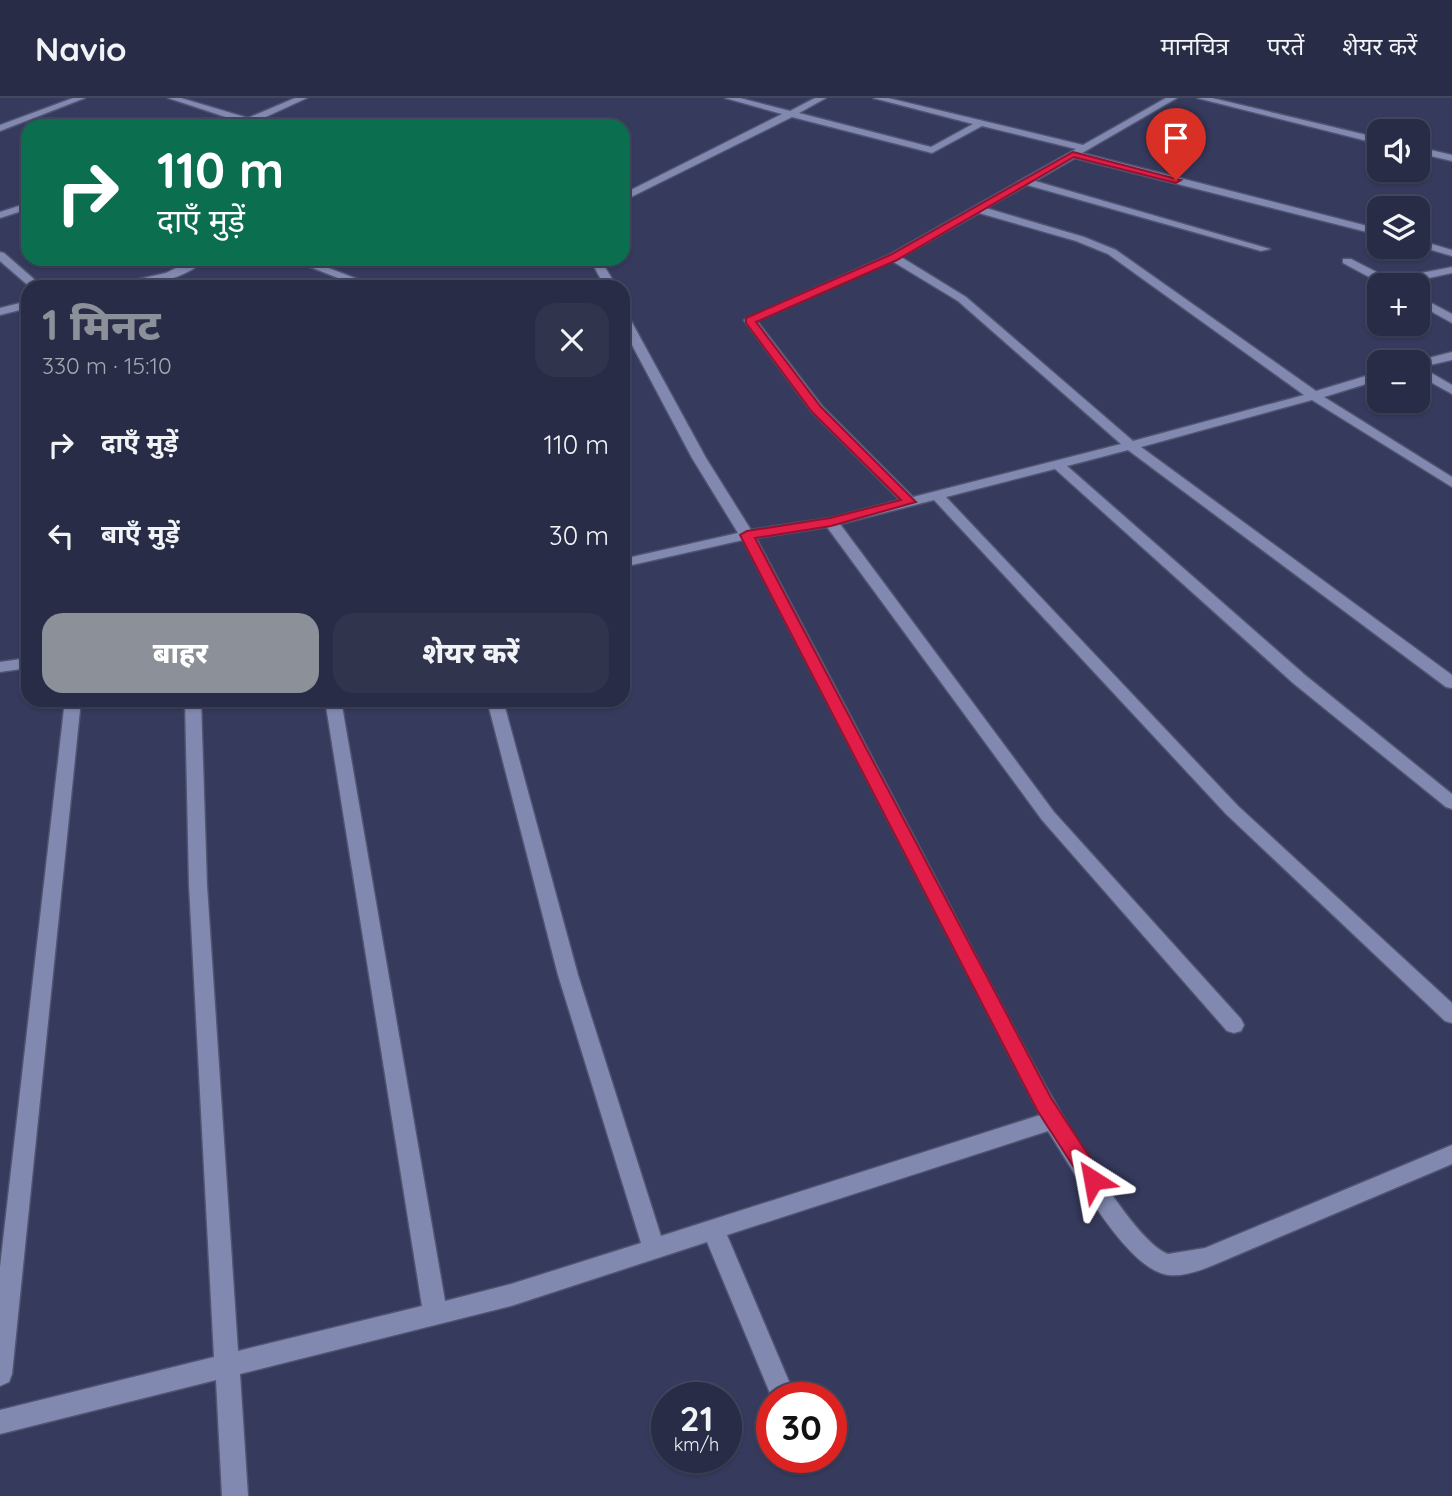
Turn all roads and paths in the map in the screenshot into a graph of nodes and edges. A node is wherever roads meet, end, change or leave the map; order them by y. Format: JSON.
{"nodes":[{"id":1,"x":81,"y":98,"type":"edge"},
{"id":2,"x":172,"y":98,"type":"edge"},
{"id":3,"x":303,"y":98,"type":"edge"},
{"id":4,"x":729,"y":98,"type":"edge"},
{"id":5,"x":822,"y":98,"type":"edge"},
{"id":6,"x":877,"y":98,"type":"edge"},
{"id":7,"x":1173,"y":98,"type":"edge"},
{"id":8,"x":1201,"y":98,"type":"edge"},
{"id":9,"x":790,"y":114,"type":"junction"},
{"id":10,"x":24,"y":119,"type":"edge"},
{"id":11,"x":241,"y":119,"type":"edge"},
{"id":12,"x":253,"y":119,"type":"edge"},
{"id":13,"x":21,"y":120,"type":"edge"},
{"id":14,"x":981,"y":123,"type":"junction"},
{"id":15,"x":0,"y":128,"type":"edge"},
{"id":16,"x":1367,"y":138,"type":"edge"},
{"id":17,"x":1084,"y":148,"type":"junction"},
{"id":18,"x":1430,"y":153,"type":"edge"},
{"id":19,"x":1073,"y":155,"type":"junction"},
{"id":20,"x":1452,"y":158,"type":"edge"},
{"id":21,"x":1025,"y":181,"type":"junction"},
{"id":22,"x":630,"y":194,"type":"edge"},
{"id":23,"x":21,"y":208,"type":"edge"},
{"id":24,"x":978,"y":209,"type":"junction"},
{"id":25,"x":0,"y":215,"type":"edge"},
{"id":26,"x":1367,"y":229,"type":"edge"},
{"id":27,"x":1430,"y":247,"type":"edge"},
{"id":28,"x":1265,"y":249,"type":"dead end"},
{"id":29,"x":1452,"y":253,"type":"edge"},
{"id":30,"x":0,"y":255,"type":"edge"},
{"id":31,"x":893,"y":257,"type":"junction"},
{"id":32,"x":1347,"y":261,"type":"dead end"},
{"id":33,"x":192,"y":266,"type":"edge"},
{"id":34,"x":314,"y":266,"type":"edge"},
{"id":35,"x":1452,"y":270,"type":"edge"},
{"id":36,"x":1369,"y":273,"type":"edge"},
{"id":37,"x":1430,"y":275,"type":"edge"},
{"id":38,"x":29,"y":280,"type":"edge"},
{"id":39,"x":171,"y":280,"type":"edge"},
{"id":40,"x":353,"y":280,"type":"edge"},
{"id":41,"x":21,"y":306,"type":"edge"},
{"id":42,"x":1430,"y":306,"type":"edge"},
{"id":43,"x":0,"y":312,"type":"edge"},
{"id":44,"x":1452,"y":319,"type":"edge"},
{"id":45,"x":630,"y":330,"type":"edge"},
{"id":46,"x":1452,"y":356,"type":"edge"},
{"id":47,"x":1430,"y":362,"type":"edge"},
{"id":48,"x":1430,"y":377,"type":"edge"},
{"id":49,"x":1367,"y":380,"type":"edge"},
{"id":50,"x":1452,"y":390,"type":"edge"},
{"id":51,"x":1314,"y":397,"type":"junction"},
{"id":52,"x":1131,"y":446,"type":"junction"},
{"id":53,"x":1057,"y":464,"type":"junction"},
{"id":54,"x":1452,"y":483,"type":"edge"},
{"id":55,"x":937,"y":495,"type":"junction"},
{"id":56,"x":910,"y":502,"type":"junction"},
{"id":57,"x":831,"y":522,"type":"junction"},
{"id":58,"x":747,"y":535,"type":"junction"},
{"id":59,"x":630,"y":561,"type":"edge"},
{"id":60,"x":21,"y":664,"type":"edge"},
{"id":61,"x":0,"y":667,"type":"edge"},
{"id":62,"x":1452,"y":683,"type":"edge"},
{"id":63,"x":72,"y":707,"type":"edge"},
{"id":64,"x":193,"y":707,"type":"edge"},
{"id":65,"x":335,"y":707,"type":"edge"},
{"id":66,"x":497,"y":707,"type":"edge"},
{"id":67,"x":1452,"y":803,"type":"edge"},
{"id":68,"x":1452,"y":1015,"type":"edge"},
{"id":69,"x":1234,"y":1025,"type":"dead end"},
{"id":70,"x":1053,"y":1120,"type":"junction"},
{"id":71,"x":1452,"y":1154,"type":"edge"},
{"id":72,"x":713,"y":1230,"type":"junction"},
{"id":73,"x":654,"y":1249,"type":"junction"},
{"id":74,"x":435,"y":1314,"type":"junction"},
{"id":75,"x":225,"y":1366,"type":"junction"},
{"id":76,"x":0,"y":1374,"type":"edge"},
{"id":77,"x":777,"y":1382,"type":"edge"},
{"id":78,"x":0,"y":1422,"type":"edge"},
{"id":79,"x":235,"y":1496,"type":"edge"}],
"edges":[{"from":1,"to":10,"type":"street"},
{"from":2,"to":11,"type":"street"},
{"from":3,"to":12,"type":"street"},
{"from":4,"to":9,"type":"street"},
{"from":5,"to":9,"type":"street"},
{"from":6,"to":14,"type":"street"},
{"from":7,"to":17,"type":"street"},
{"from":8,"to":16,"type":"street"},
{"from":9,"to":14,"type":"street"},
{"from":9,"to":22,"type":"street"},
{"from":13,"to":15,"type":"street"},
{"from":14,"to":17,"type":"street"},
{"from":17,"to":19,"type":"street"},
{"from":18,"to":20,"type":"street"},
{"from":19,"to":21,"type":"street"},
{"from":19,"to":26,"type":"street"},
{"from":21,"to":24,"type":"street"},
{"from":21,"to":28,"type":"street"},
{"from":23,"to":25,"type":"street"},
{"from":24,"to":31,"type":"street"},
{"from":24,"to":51,"type":"street"},
{"from":27,"to":29,"type":"street"},
{"from":30,"to":38,"type":"street"},
{"from":31,"to":52,"type":"street"},
{"from":31,"to":56,"type":"street"},
{"from":32,"to":36,"type":"street"},
{"from":33,"to":39,"type":"street"},
{"from":34,"to":40,"type":"street"},
{"from":35,"to":37,"type":"street"},
{"from":41,"to":43,"type":"street"},
{"from":42,"to":44,"type":"street"},
{"from":45,"to":58,"type":"street"},
{"from":46,"to":47,"type":"street"},
{"from":48,"to":50,"type":"street"},
{"from":49,"to":51,"type":"street"},
{"from":51,"to":52,"type":"street"},
{"from":51,"to":54,"type":"street"},
{"from":52,"to":53,"type":"street"},
{"from":52,"to":62,"type":"street"},
{"from":53,"to":55,"type":"street"},
{"from":53,"to":67,"type":"street"},
{"from":55,"to":56,"type":"street"},
{"from":55,"to":68,"type":"street"},
{"from":56,"to":57,"type":"street"},
{"from":57,"to":58,"type":"street"},
{"from":57,"to":69,"type":"street"},
{"from":58,"to":59,"type":"street"},
{"from":58,"to":70,"type":"street"},
{"from":60,"to":61,"type":"street"},
{"from":63,"to":76,"type":"street"},
{"from":64,"to":75,"type":"street"},
{"from":65,"to":74,"type":"street"},
{"from":66,"to":73,"type":"street"},
{"from":70,"to":71,"type":"street"},
{"from":70,"to":72,"type":"street"},
{"from":72,"to":73,"type":"street"},
{"from":72,"to":77,"type":"street"},
{"from":73,"to":74,"type":"street"},
{"from":74,"to":75,"type":"street"},
{"from":75,"to":78,"type":"street"},
{"from":75,"to":79,"type":"street"}]}
